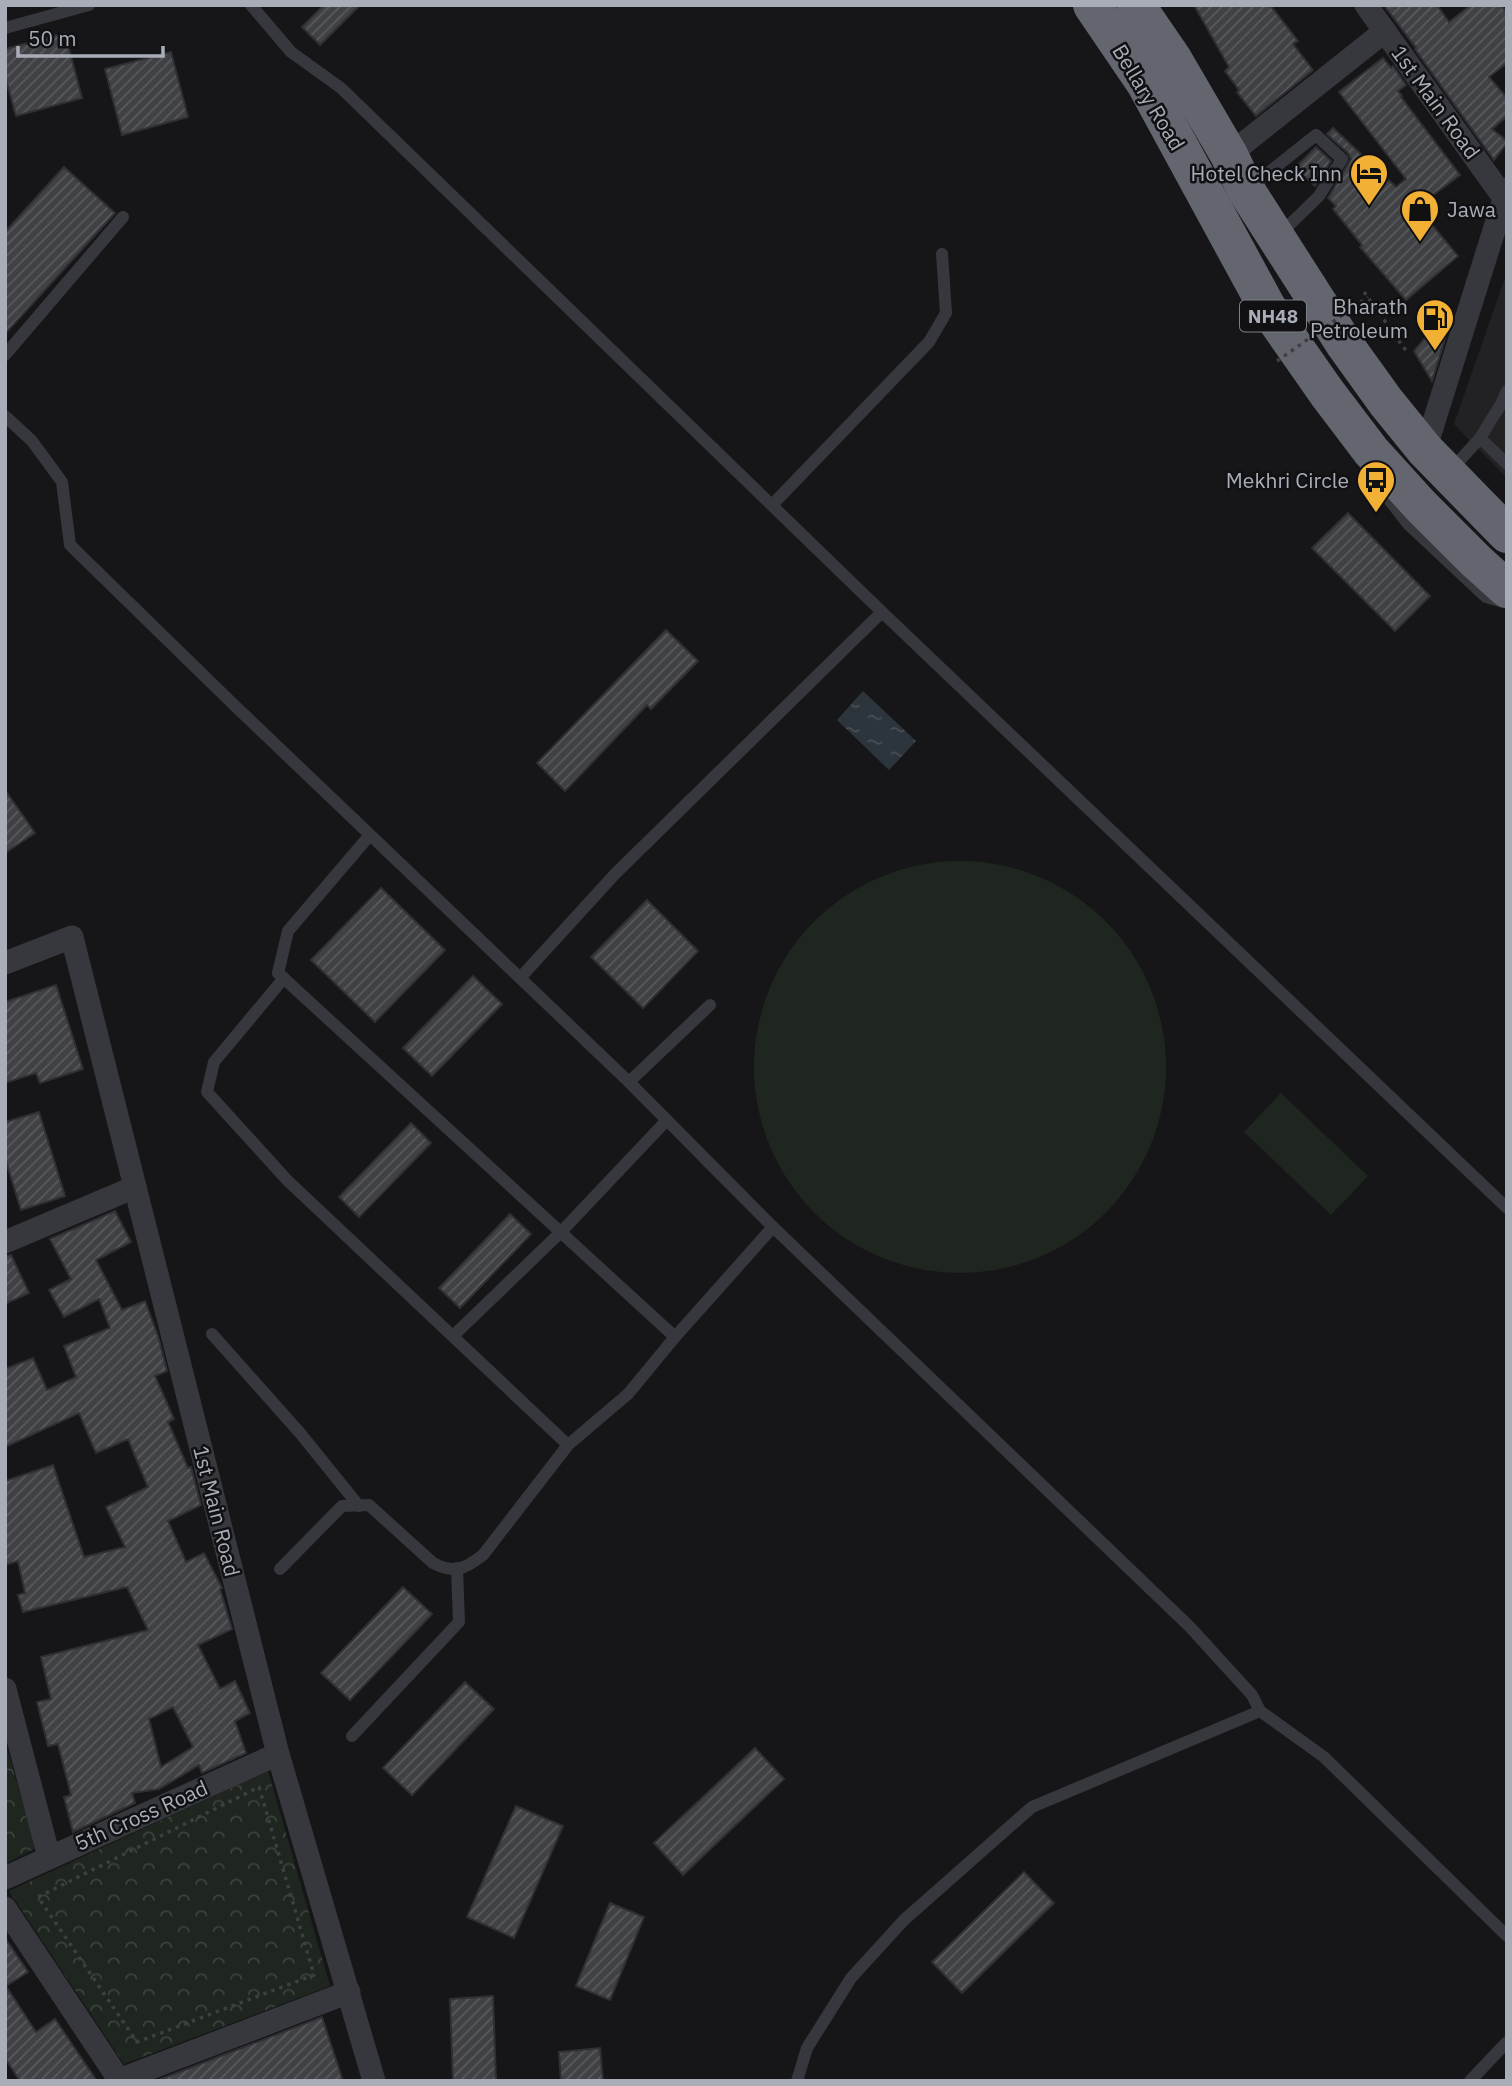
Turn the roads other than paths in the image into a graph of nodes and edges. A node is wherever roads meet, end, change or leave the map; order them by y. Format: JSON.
{"nodes":[{"id":1,"x":89,"y":5,"type":"edge"},
{"id":2,"x":251,"y":5,"type":"edge"},
{"id":3,"x":1092,"y":5,"type":"edge"},
{"id":4,"x":1136,"y":5,"type":"edge"},
{"id":5,"x":1366,"y":5,"type":"edge"},
{"id":6,"x":5,"y":28,"type":"edge"},
{"id":7,"x":1385,"y":31,"type":"junction"},
{"id":8,"x":1229,"y":156,"type":"junction"},
{"id":9,"x":1246,"y":190,"type":"junction"},
{"id":10,"x":1506,"y":193,"type":"edge"},
{"id":11,"x":123,"y":218,"type":"dead end"},
{"id":12,"x":1276,"y":237,"type":"junction"},
{"id":13,"x":942,"y":254,"type":"dead end"},
{"id":14,"x":5,"y":355,"type":"edge"},
{"id":15,"x":1507,"y":391,"type":"edge"},
{"id":16,"x":5,"y":416,"type":"edge"},
{"id":17,"x":1480,"y":438,"type":"junction"},
{"id":18,"x":1436,"y":462,"type":"junction"},
{"id":19,"x":1507,"y":464,"type":"edge"},
{"id":20,"x":1374,"y":480,"type":"dead end"},
{"id":21,"x":772,"y":505,"type":"junction"},
{"id":22,"x":1507,"y":534,"type":"edge"},
{"id":23,"x":1507,"y":589,"type":"edge"},
{"id":24,"x":1507,"y":604,"type":"edge"},
{"id":25,"x":882,"y":612,"type":"junction"},
{"id":26,"x":370,"y":835,"type":"junction"},
{"id":27,"x":5,"y":963,"type":"edge"},
{"id":28,"x":284,"y":978,"type":"junction"},
{"id":29,"x":520,"y":978,"type":"junction"},
{"id":30,"x":710,"y":1005,"type":"dead end"},
{"id":31,"x":629,"y":1082,"type":"junction"},
{"id":32,"x":667,"y":1120,"type":"junction"},
{"id":33,"x":135,"y":1187,"type":"junction"},
{"id":34,"x":1507,"y":1208,"type":"edge"},
{"id":35,"x":773,"y":1227,"type":"junction"},
{"id":36,"x":561,"y":1232,"type":"junction"},
{"id":37,"x":5,"y":1242,"type":"edge"},
{"id":38,"x":212,"y":1334,"type":"dead end"},
{"id":39,"x":453,"y":1336,"type":"junction"},
{"id":40,"x":675,"y":1337,"type":"junction"},
{"id":41,"x":568,"y":1445,"type":"junction"},
{"id":42,"x":359,"y":1506,"type":"junction"},
{"id":43,"x":457,"y":1568,"type":"junction"},
{"id":44,"x":280,"y":1570,"type":"dead end"},
{"id":45,"x":5,"y":1689,"type":"edge"},
{"id":46,"x":1260,"y":1711,"type":"junction"},
{"id":47,"x":352,"y":1736,"type":"dead end"},
{"id":48,"x":278,"y":1754,"type":"junction"},
{"id":49,"x":48,"y":1857,"type":"junction"},
{"id":50,"x":5,"y":1878,"type":"edge"},
{"id":51,"x":5,"y":1908,"type":"edge"},
{"id":52,"x":1507,"y":1936,"type":"edge"},
{"id":53,"x":348,"y":1993,"type":"junction"},
{"id":54,"x":1507,"y":2042,"type":"edge"},
{"id":55,"x":120,"y":2080,"type":"edge"},
{"id":56,"x":374,"y":2081,"type":"edge"},
{"id":57,"x":797,"y":2081,"type":"edge"},
{"id":58,"x":1470,"y":2081,"type":"edge"}],
"edges":[{"from":1,"to":6,"type":"lane"},
{"from":2,"to":21,"type":"lane"},
{"from":3,"to":23,"type":"highway","name":"Bellary Road","number":"NH48"},
{"from":4,"to":8,"type":"highway","name":"Bellary Road","number":"NH48"},
{"from":5,"to":7,"type":"street","name":"1st Main Road"},
{"from":7,"to":8,"type":"street"},
{"from":7,"to":10,"type":"street","name":"1st Main Road"},
{"from":8,"to":9,"type":"highway","name":"Bellary Road","number":"NH48"},
{"from":9,"to":12,"type":"highway","name":"Bellary Road","number":"NH48"},
{"from":9,"to":12,"type":"lane"},
{"from":10,"to":18,"type":"street"},
{"from":11,"to":14,"type":"lane"},
{"from":12,"to":18,"type":"highway","name":"Bellary Road","number":"NH48"},
{"from":13,"to":21,"type":"lane"},
{"from":15,"to":17,"type":"lane"},
{"from":16,"to":26,"type":"lane"},
{"from":17,"to":18,"type":"lane"},
{"from":17,"to":19,"type":"lane"},
{"from":18,"to":22,"type":"highway","name":"Bellary Road","number":"NH48"},
{"from":20,"to":24,"type":"lane"},
{"from":21,"to":25,"type":"lane"},
{"from":25,"to":29,"type":"lane"},
{"from":25,"to":34,"type":"lane"},
{"from":26,"to":28,"type":"lane"},
{"from":26,"to":29,"type":"lane"},
{"from":27,"to":33,"type":"street","name":"1st Main Road"},
{"from":28,"to":36,"type":"lane"},
{"from":28,"to":39,"type":"lane"},
{"from":29,"to":31,"type":"lane"},
{"from":30,"to":31,"type":"lane"},
{"from":31,"to":32,"type":"lane"},
{"from":32,"to":35,"type":"lane"},
{"from":32,"to":36,"type":"lane"},
{"from":33,"to":37,"type":"street"},
{"from":33,"to":48,"type":"street","name":"1st Main Road"},
{"from":35,"to":40,"type":"lane"},
{"from":35,"to":46,"type":"lane"},
{"from":36,"to":39,"type":"lane"},
{"from":36,"to":40,"type":"lane"},
{"from":38,"to":42,"type":"lane"},
{"from":39,"to":41,"type":"lane"},
{"from":40,"to":41,"type":"lane"},
{"from":41,"to":43,"type":"lane"},
{"from":42,"to":43,"type":"lane"},
{"from":42,"to":44,"type":"lane"},
{"from":43,"to":47,"type":"lane"},
{"from":45,"to":49,"type":"street"},
{"from":46,"to":52,"type":"lane"},
{"from":46,"to":57,"type":"lane"},
{"from":48,"to":49,"type":"street","name":"5th Cross Road"},
{"from":48,"to":53,"type":"street","name":"1st Main Road"},
{"from":49,"to":50,"type":"street","name":"5th Cross Road"},
{"from":51,"to":55,"type":"street"},
{"from":53,"to":55,"type":"street"},
{"from":53,"to":56,"type":"street","name":"1st Main Road"},
{"from":54,"to":58,"type":"lane"}]}
